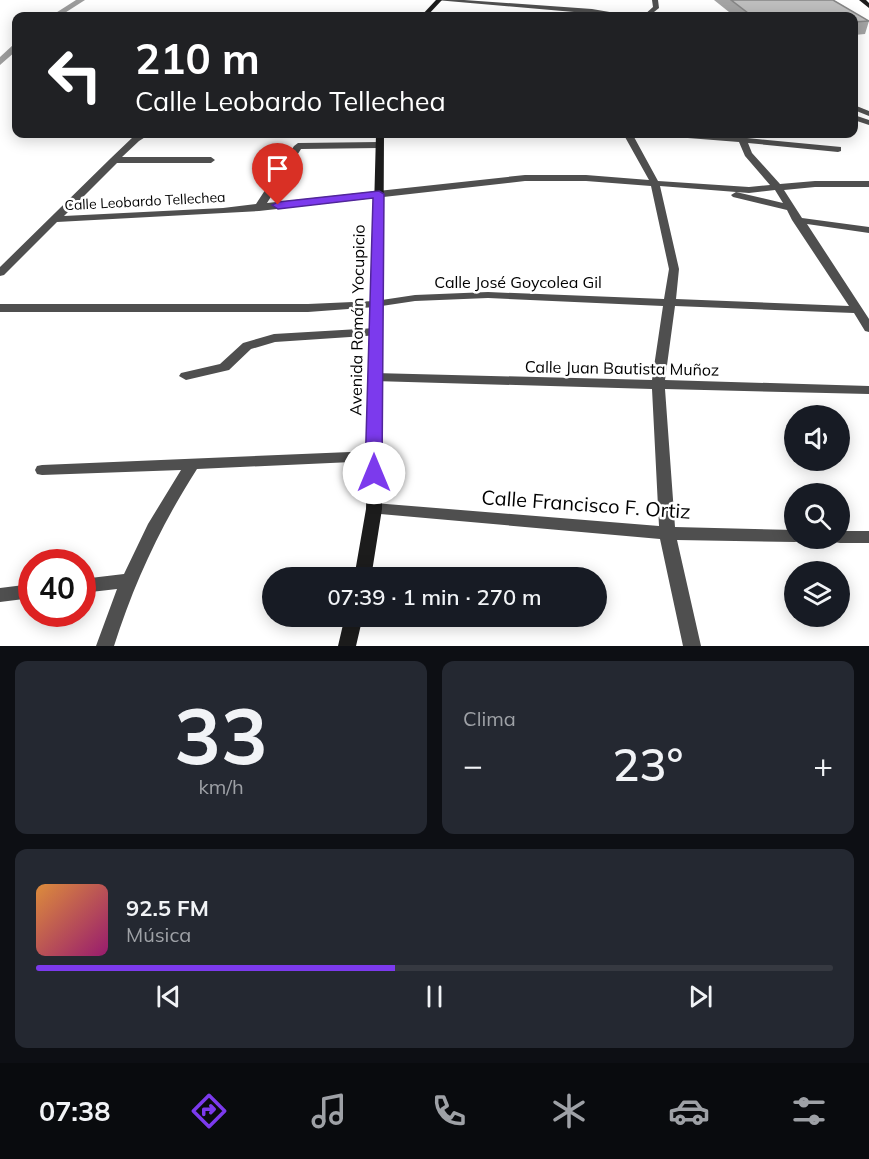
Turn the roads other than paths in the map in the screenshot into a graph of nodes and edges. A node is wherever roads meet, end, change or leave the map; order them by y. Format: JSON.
{"nodes":[{"id":1,"x":862,"y":0,"type":"edge"},
{"id":2,"x":438,"y":2,"type":"edge"},
{"id":3,"x":869,"y":6,"type":"edge"},
{"id":4,"x":600,"y":12,"type":"edge"},
{"id":5,"x":138,"y":138,"type":"edge"},
{"id":6,"x":379,"y":138,"type":"edge"},
{"id":7,"x":631,"y":138,"type":"edge"},
{"id":8,"x":743,"y":138,"type":"edge"},
{"id":9,"x":751,"y":138,"type":"edge"},
{"id":10,"x":838,"y":149,"type":"dead end"},
{"id":11,"x":114,"y":160,"type":"junction"},
{"id":12,"x":211,"y":160,"type":"dead end"},
{"id":13,"x":655,"y":183,"type":"junction"},
{"id":14,"x":869,"y":183,"type":"edge"},
{"id":15,"x":700,"y":187,"type":"junction"},
{"id":16,"x":778,"y":188,"type":"junction"},
{"id":17,"x":379,"y":194,"type":"junction"},
{"id":18,"x":259,"y":207,"type":"junction"},
{"id":19,"x":788,"y":207,"type":"junction"},
{"id":20,"x":57,"y":219,"type":"junction"},
{"id":21,"x":797,"y":220,"type":"junction"},
{"id":22,"x":869,"y":230,"type":"edge"},
{"id":23,"x":0,"y":273,"type":"edge"},
{"id":24,"x":671,"y":301,"type":"junction"},
{"id":25,"x":375,"y":304,"type":"junction"},
{"id":26,"x":0,"y":308,"type":"edge"},
{"id":27,"x":856,"y":309,"type":"junction"},
{"id":28,"x":869,"y":328,"type":"edge"},
{"id":29,"x":376,"y":332,"type":"junction"},
{"id":30,"x":186,"y":376,"type":"dead end"},
{"id":31,"x":374,"y":377,"type":"junction"},
{"id":32,"x":658,"y":386,"type":"junction"},
{"id":33,"x":869,"y":390,"type":"edge"},
{"id":34,"x":374,"y":456,"type":"junction"},
{"id":35,"x":193,"y":464,"type":"junction"},
{"id":36,"x":42,"y":470,"type":"dead end"},
{"id":37,"x":374,"y":509,"type":"junction"},
{"id":38,"x":667,"y":533,"type":"junction"},
{"id":39,"x":784,"y":536,"type":"edge"},
{"id":40,"x":850,"y":537,"type":"edge"},
{"id":41,"x":869,"y":537,"type":"edge"},
{"id":42,"x":364,"y":567,"type":"edge"},
{"id":43,"x":130,"y":580,"type":"junction"},
{"id":44,"x":96,"y":584,"type":"edge"},
{"id":45,"x":18,"y":593,"type":"edge"},
{"id":46,"x":0,"y":595,"type":"edge"},
{"id":47,"x":351,"y":627,"type":"edge"},
{"id":48,"x":105,"y":646,"type":"edge"},
{"id":49,"x":347,"y":646,"type":"edge"},
{"id":50,"x":692,"y":646,"type":"edge"}],
"edges":[{"from":1,"to":3,"type":"street"},
{"from":2,"to":4,"type":"street"},
{"from":5,"to":11,"type":"street"},
{"from":6,"to":17,"type":"street","name":"Avenida Román Yocupicio"},
{"from":6,"to":18,"type":"street"},
{"from":7,"to":13,"type":"street"},
{"from":8,"to":16,"type":"street"},
{"from":9,"to":10,"type":"street"},
{"from":11,"to":12,"type":"street"},
{"from":11,"to":20,"type":"street"},
{"from":13,"to":15,"type":"street","name":"Calle Leobardo Tellechea"},
{"from":13,"to":17,"type":"street","name":"Calle Leobardo Tellechea"},
{"from":13,"to":24,"type":"street"},
{"from":14,"to":16,"type":"street","name":"Calle Leobardo Tellechea"},
{"from":15,"to":16,"type":"street","name":"Calle Leobardo Tellechea"},
{"from":15,"to":19,"type":"street","name":"Calle Leobardo Tellechea"},
{"from":16,"to":19,"type":"street"},
{"from":17,"to":18,"type":"street","name":"Calle Leobardo Tellechea"},
{"from":17,"to":25,"type":"street","name":"Avenida Román Yocupicio"},
{"from":18,"to":20,"type":"street","name":"Calle Leobardo Tellechea"},
{"from":19,"to":21,"type":"street"},
{"from":20,"to":23,"type":"street"},
{"from":21,"to":22,"type":"street"},
{"from":21,"to":27,"type":"street"},
{"from":24,"to":25,"type":"street","name":"Calle José Goycolea Gil"},
{"from":24,"to":27,"type":"street","name":"Calle José Goycolea Gil"},
{"from":24,"to":32,"type":"street"},
{"from":25,"to":26,"type":"street","name":"Calle José Goycolea Gil"},
{"from":25,"to":29,"type":"street","name":"Avenida Román Yocupicio"},
{"from":27,"to":28,"type":"street"},
{"from":29,"to":30,"type":"street"},
{"from":29,"to":31,"type":"street","name":"Avenida Román Yocupicio"},
{"from":31,"to":32,"type":"street","name":"Calle Juan Bautista Muñoz"},
{"from":31,"to":34,"type":"street","name":"Avenida Román Yocupicio"},
{"from":32,"to":33,"type":"street","name":"Calle Juan Bautista Muñoz"},
{"from":32,"to":38,"type":"street"},
{"from":34,"to":35,"type":"street"},
{"from":34,"to":37,"type":"street","name":"Avenida Román Yocupicio"},
{"from":35,"to":36,"type":"street"},
{"from":35,"to":43,"type":"street"},
{"from":37,"to":38,"type":"street","name":"Calle Francisco F. Ortiz"},
{"from":37,"to":42,"type":"street","name":"Avenida Román Yocupicio"},
{"from":38,"to":39,"type":"street","name":"Calle Francisco F. Ortiz"},
{"from":38,"to":50,"type":"street"},
{"from":40,"to":41,"type":"street"},
{"from":43,"to":44,"type":"street"},
{"from":43,"to":48,"type":"street"},
{"from":45,"to":46,"type":"street"},
{"from":47,"to":49,"type":"street"}]}
